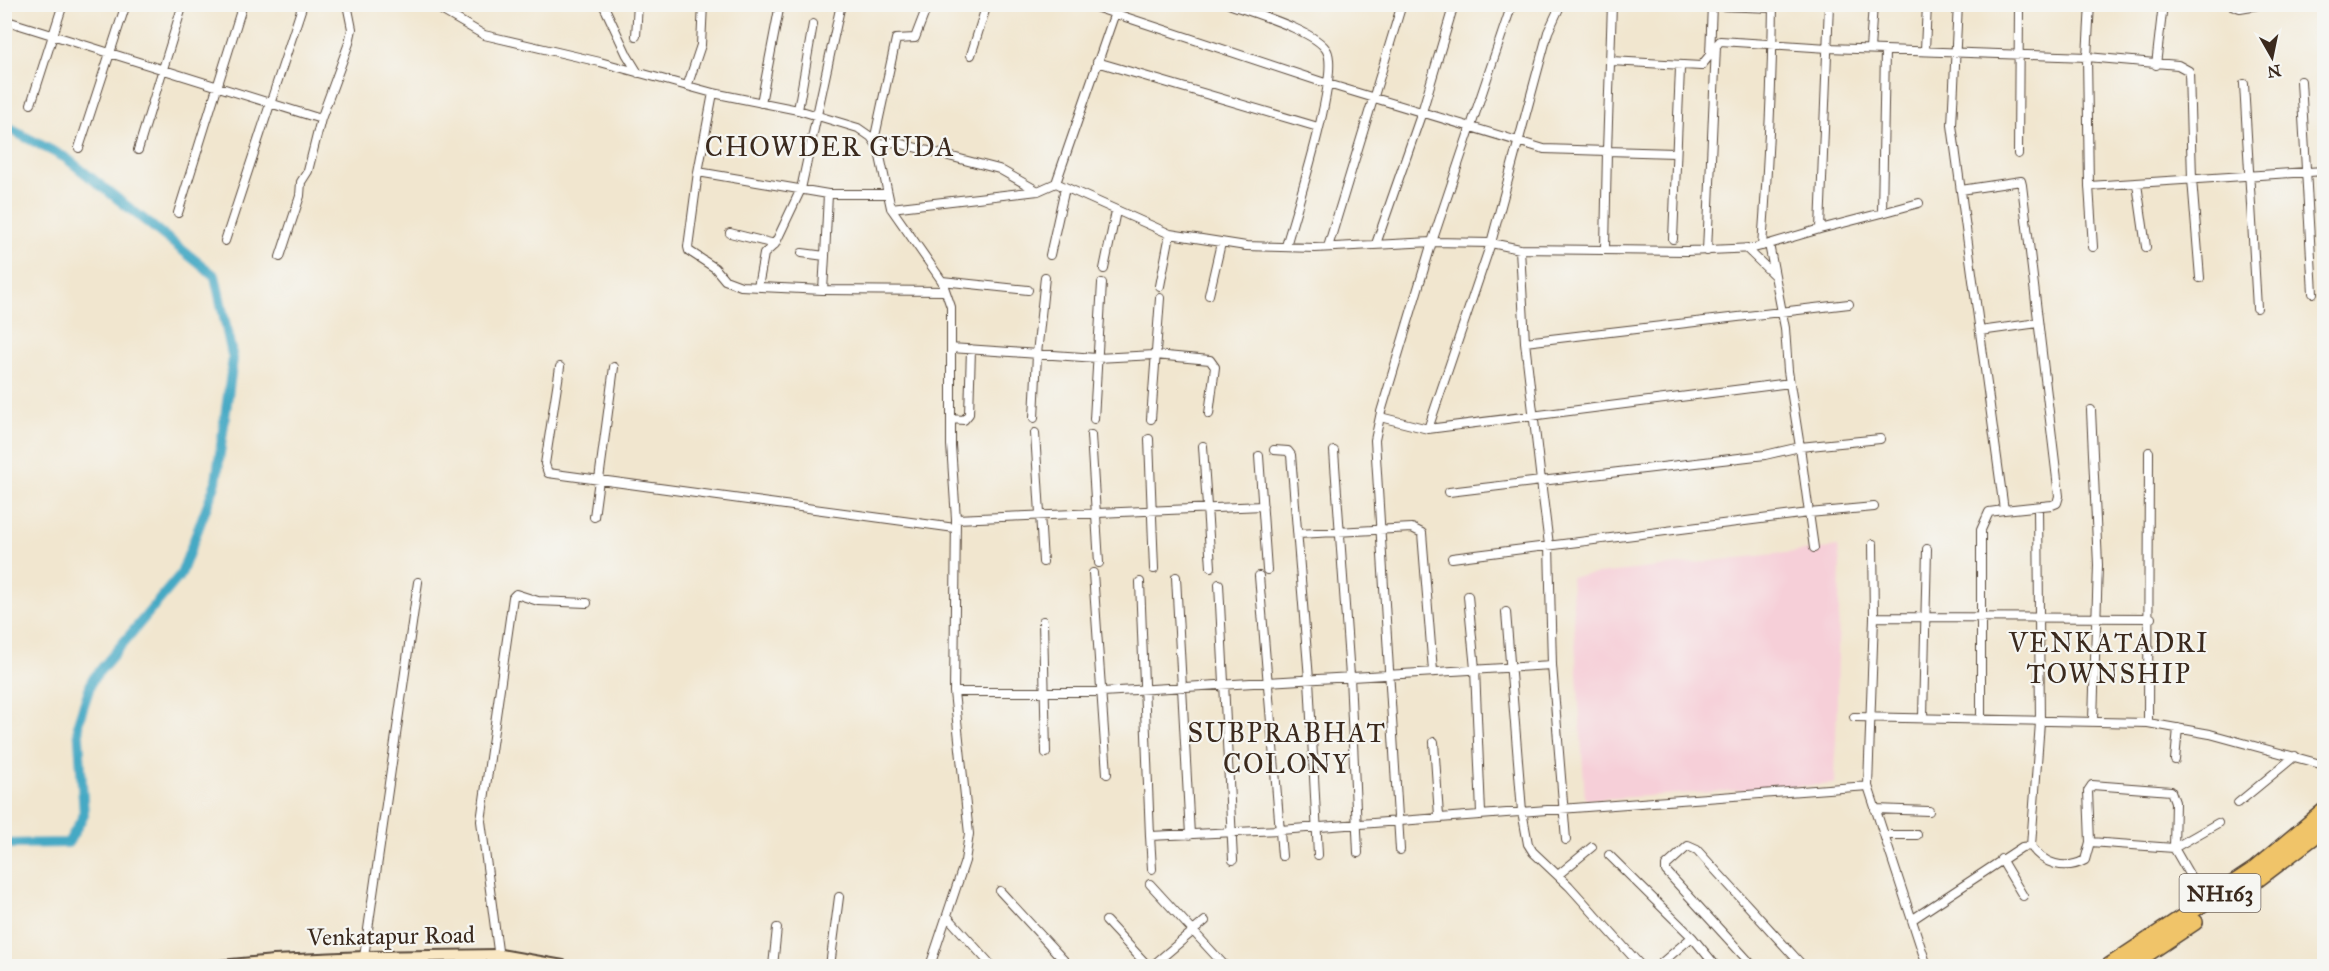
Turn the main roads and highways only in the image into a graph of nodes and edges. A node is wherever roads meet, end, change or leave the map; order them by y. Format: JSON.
{"nodes":[{"id":1,"x":2325,"y":811,"type":"edge"},
{"id":2,"x":2325,"y":829,"type":"edge"},
{"id":3,"x":2109,"y":966,"type":"edge"},
{"id":4,"x":2129,"y":966,"type":"edge"}],
"edges":[{"from":1,"to":3,"type":"highway","number":"NH163"},
{"from":2,"to":4,"type":"highway","number":"NH163"}]}
